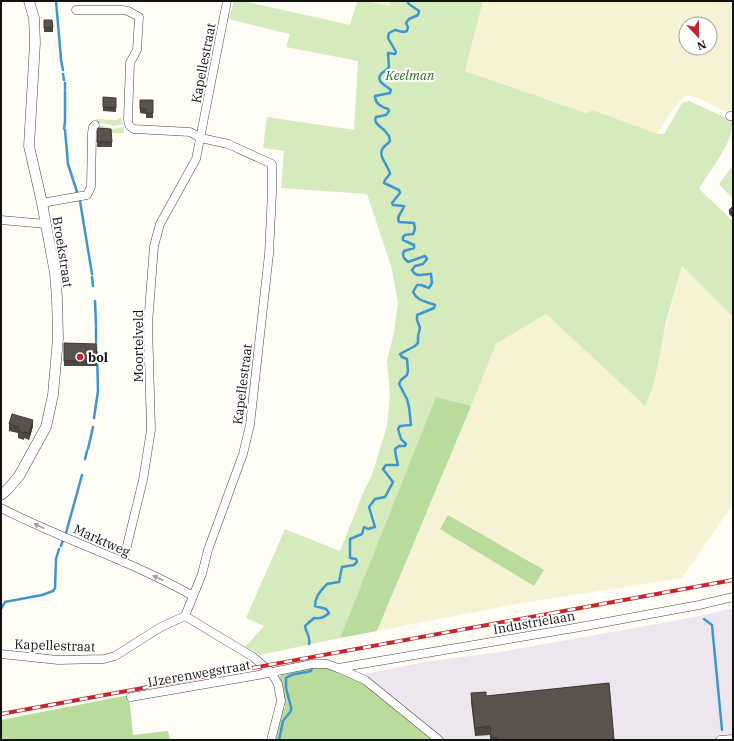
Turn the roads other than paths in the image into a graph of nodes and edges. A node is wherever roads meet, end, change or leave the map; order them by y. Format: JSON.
{"nodes":[{"id":1,"x":29,"y":1,"type":"edge"},
{"id":2,"x":227,"y":1,"type":"edge"},
{"id":3,"x":76,"y":10,"type":"dead end"},
{"id":4,"x":95,"y":125,"type":"dead end"},
{"id":5,"x":201,"y":138,"type":"junction"},
{"id":6,"x":42,"y":203,"type":"junction"},
{"id":7,"x":1,"y":220,"type":"edge"},
{"id":8,"x":46,"y":224,"type":"junction"},
{"id":9,"x":1,"y":495,"type":"edge"},
{"id":10,"x":1,"y":508,"type":"edge"},
{"id":11,"x":123,"y":562,"type":"junction"},
{"id":12,"x":192,"y":596,"type":"junction"},
{"id":13,"x":733,"y":597,"type":"edge"},
{"id":14,"x":185,"y":616,"type":"junction"},
{"id":15,"x":1,"y":654,"type":"edge"},
{"id":16,"x":338,"y":668,"type":"junction"},
{"id":17,"x":271,"y":672,"type":"junction"},
{"id":18,"x":131,"y":697,"type":"dead end"},
{"id":19,"x":733,"y":739,"type":"edge"},
{"id":20,"x":271,"y":740,"type":"edge"},
{"id":21,"x":439,"y":740,"type":"edge"},
{"id":22,"x":720,"y":740,"type":"edge"}],
"edges":[{"from":1,"to":6,"type":"street","name":"Broekstraat"},
{"from":2,"to":5,"type":"street","name":"Kapellestraat"},
{"from":3,"to":5,"type":"street"},
{"from":4,"to":6,"type":"street"},
{"from":5,"to":11,"type":"street","name":"Moortelveld"},
{"from":5,"to":12,"type":"street","name":"Kapellestraat"},
{"from":6,"to":8,"type":"street","name":"Broekstraat"},
{"from":7,"to":8,"type":"street"},
{"from":8,"to":9,"type":"street","name":"Broekstraat"},
{"from":11,"to":10,"type":"street","name":"Marktweg","one_way":true},
{"from":12,"to":11,"type":"street","name":"Marktweg","one_way":true},
{"from":12,"to":14,"type":"street","name":"Kapellestraat"},
{"from":13,"to":16,"type":"street","name":"Industrielaan"},
{"from":14,"to":15,"type":"street","name":"Kapellestraat"},
{"from":14,"to":17,"type":"street"},
{"from":16,"to":17,"type":"street","name":"IJzerenwegstraat"},
{"from":16,"to":21,"type":"street"},
{"from":17,"to":18,"type":"street","name":"IJzerenwegstraat"},
{"from":17,"to":20,"type":"street"},
{"from":19,"to":22,"type":"street"}]}
